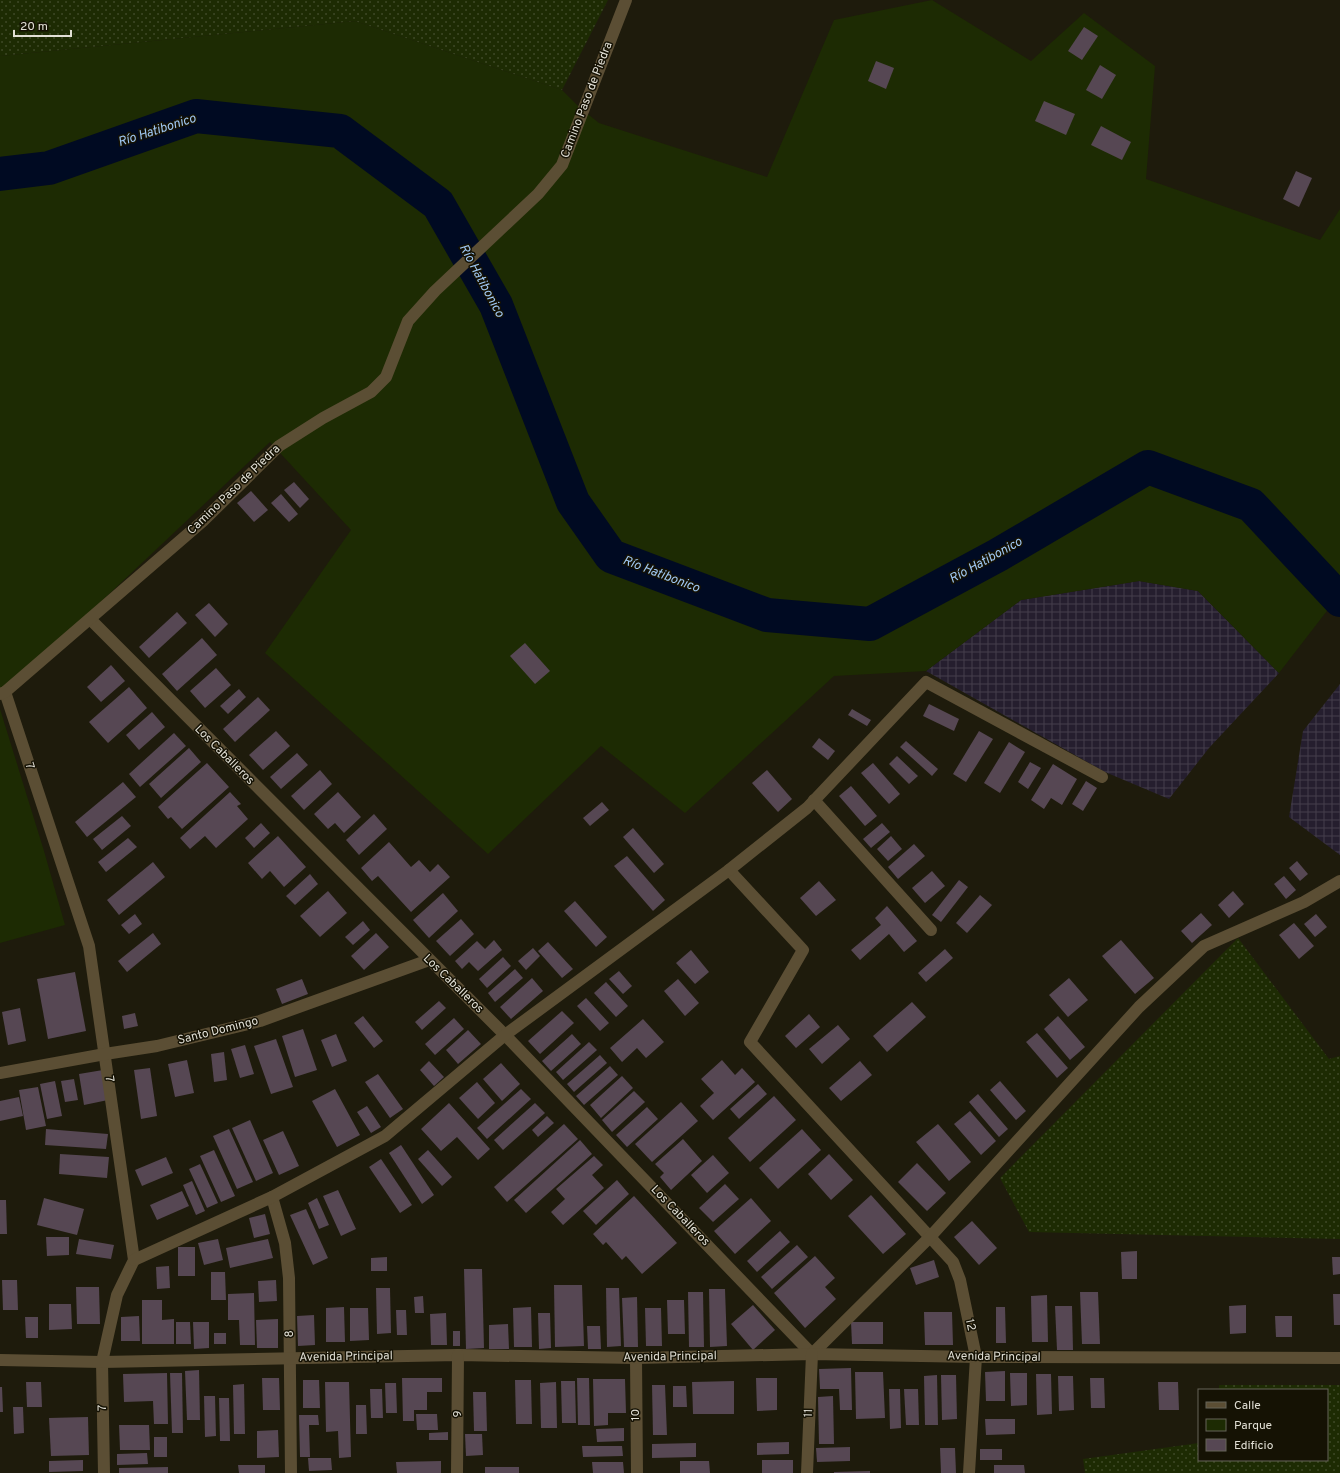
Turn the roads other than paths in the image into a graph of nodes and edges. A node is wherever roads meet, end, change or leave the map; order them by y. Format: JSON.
{"nodes":[{"id":1,"x":626,"y":0,"type":"edge"},
{"id":2,"x":90,"y":619,"type":"junction"},
{"id":3,"x":2,"y":693,"type":"edge"},
{"id":4,"x":1102,"y":777,"type":"dead end"},
{"id":5,"x":814,"y":800,"type":"junction"},
{"id":6,"x":729,"y":870,"type":"junction"},
{"id":7,"x":1340,"y":881,"type":"edge"},
{"id":8,"x":931,"y":930,"type":"dead end"},
{"id":9,"x":429,"y":960,"type":"junction"},
{"id":10,"x":505,"y":1035,"type":"junction"},
{"id":11,"x":105,"y":1054,"type":"junction"},
{"id":12,"x":0,"y":1073,"type":"edge"},
{"id":13,"x":272,"y":1197,"type":"junction"},
{"id":14,"x":930,"y":1237,"type":"junction"},
{"id":15,"x":134,"y":1260,"type":"junction"},
{"id":16,"x":812,"y":1354,"type":"junction"},
{"id":17,"x":458,"y":1355,"type":"junction"},
{"id":18,"x":290,"y":1357,"type":"junction"},
{"id":19,"x":976,"y":1357,"type":"junction"},
{"id":20,"x":636,"y":1358,"type":"junction"},
{"id":21,"x":1340,"y":1358,"type":"edge"},
{"id":22,"x":0,"y":1360,"type":"edge"},
{"id":23,"x":102,"y":1362,"type":"junction"},
{"id":24,"x":104,"y":1473,"type":"edge"},
{"id":25,"x":291,"y":1473,"type":"edge"},
{"id":26,"x":457,"y":1473,"type":"edge"},
{"id":27,"x":637,"y":1473,"type":"edge"},
{"id":28,"x":807,"y":1473,"type":"edge"},
{"id":29,"x":969,"y":1473,"type":"edge"}],
"edges":[{"from":1,"to":2,"type":"street","name":"Camino Paso de Piedra"},
{"from":2,"to":3,"type":"street","name":"Camino Paso de Piedra"},
{"from":2,"to":9,"type":"street","name":"Los Caballeros"},
{"from":3,"to":11,"type":"street","name":"7"},
{"from":4,"to":5,"type":"street"},
{"from":5,"to":6,"type":"street"},
{"from":5,"to":8,"type":"street"},
{"from":6,"to":10,"type":"street"},
{"from":6,"to":14,"type":"street","name":"12"},
{"from":7,"to":14,"type":"street"},
{"from":9,"to":10,"type":"street","name":"Los Caballeros"},
{"from":9,"to":11,"type":"street","name":"Santo Domingo"},
{"from":10,"to":13,"type":"street"},
{"from":10,"to":16,"type":"street","name":"Los Caballeros"},
{"from":11,"to":12,"type":"street","name":"Santo Domingo"},
{"from":11,"to":15,"type":"street","name":"7"},
{"from":13,"to":15,"type":"street"},
{"from":13,"to":18,"type":"street","name":"8"},
{"from":14,"to":16,"type":"street"},
{"from":14,"to":19,"type":"street","name":"12"},
{"from":15,"to":23,"type":"street","name":"7"},
{"from":16,"to":19,"type":"street","name":"Avenida Principal"},
{"from":16,"to":20,"type":"street","name":"Avenida Principal"},
{"from":16,"to":28,"type":"street","name":"11"},
{"from":17,"to":18,"type":"street","name":"Avenida Principal"},
{"from":17,"to":20,"type":"street","name":"Avenida Principal"},
{"from":17,"to":26,"type":"street","name":"9"},
{"from":18,"to":23,"type":"street","name":"Avenida Principal"},
{"from":18,"to":25,"type":"street","name":"8"},
{"from":19,"to":21,"type":"street","name":"Avenida Principal"},
{"from":19,"to":29,"type":"street","name":"12"},
{"from":20,"to":27,"type":"street","name":"10"},
{"from":22,"to":23,"type":"street","name":"Avenida Principal"},
{"from":23,"to":24,"type":"street","name":"7"}]}
